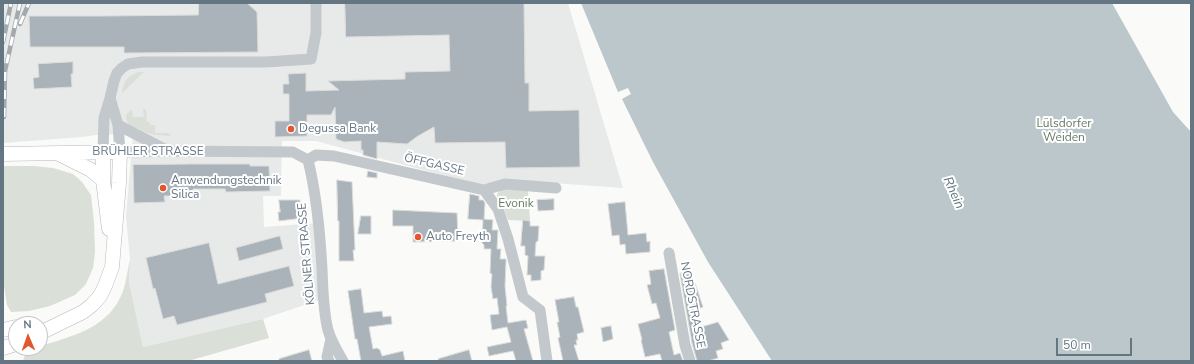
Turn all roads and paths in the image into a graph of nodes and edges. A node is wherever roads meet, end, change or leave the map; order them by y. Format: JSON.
{"nodes":[{"id":1,"x":316,"y":3,"type":"edge"},
{"id":2,"x":110,"y":98,"type":"junction"},
{"id":3,"x":118,"y":125,"type":"junction"},
{"id":4,"x":167,"y":150,"type":"junction"},
{"id":5,"x":103,"y":152,"type":"junction"},
{"id":6,"x":120,"y":152,"type":"junction"},
{"id":7,"x":57,"y":153,"type":"junction"},
{"id":8,"x":3,"y":154,"type":"edge"},
{"id":9,"x":308,"y":160,"type":"junction"},
{"id":10,"x":103,"y":180,"type":"junction"},
{"id":11,"x":556,"y":188,"type":"dead end"},
{"id":12,"x":484,"y":190,"type":"junction"},
{"id":13,"x":668,"y":253,"type":"dead end"},
{"id":14,"x":113,"y":255,"type":"junction"},
{"id":15,"x":66,"y":321,"type":"junction"},
{"id":16,"x":48,"y":323,"type":"edge"},
{"id":17,"x":48,"y":329,"type":"edge"},
{"id":18,"x":331,"y":339,"type":"junction"},
{"id":19,"x":3,"y":355,"type":"edge"},
{"id":20,"x":5,"y":361,"type":"edge"},
{"id":21,"x":329,"y":361,"type":"edge"},
{"id":22,"x":343,"y":361,"type":"edge"},
{"id":23,"x":547,"y":361,"type":"edge"},
{"id":24,"x":690,"y":361,"type":"edge"}],
"edges":[{"from":1,"to":2,"type":"street"},
{"from":2,"to":3,"type":"street"},
{"from":2,"to":5,"type":"street"},
{"from":3,"to":4,"type":"street"},
{"from":3,"to":6,"type":"street"},
{"from":4,"to":6,"type":"street","name":"BRÜHLER STRASSE"},
{"from":4,"to":9,"type":"street","name":"BRÜHLER STRASSE"},
{"from":5,"to":6,"type":"main road","name":"BRÜHLER STRASSE"},
{"from":5,"to":7,"type":"main road","name":"BRÜHLER STRASSE"},
{"from":5,"to":10,"type":"main road"},
{"from":6,"to":14,"type":"main road"},
{"from":7,"to":8,"type":"main road","name":"BRÜHLER STRASSE"},
{"from":7,"to":10,"type":"main road"},
{"from":9,"to":12,"type":"street","name":"ÖFFGASSE"},
{"from":9,"to":18,"type":"street","name":"KÖLNER STRASSE"},
{"from":10,"to":14,"type":"main road"},
{"from":11,"to":12,"type":"street","name":"ÖFFGASSE"},
{"from":12,"to":23,"type":"street"},
{"from":13,"to":24,"type":"street","name":"NORDSTRASSE"},
{"from":14,"to":15,"type":"main road"},
{"from":15,"to":16,"type":"main road"},
{"from":15,"to":17,"type":"main road"},
{"from":18,"to":21,"type":"street"},
{"from":18,"to":22,"type":"street","name":"KÖLNER STRASSE"},
{"from":19,"to":20,"type":"main road"}]}
